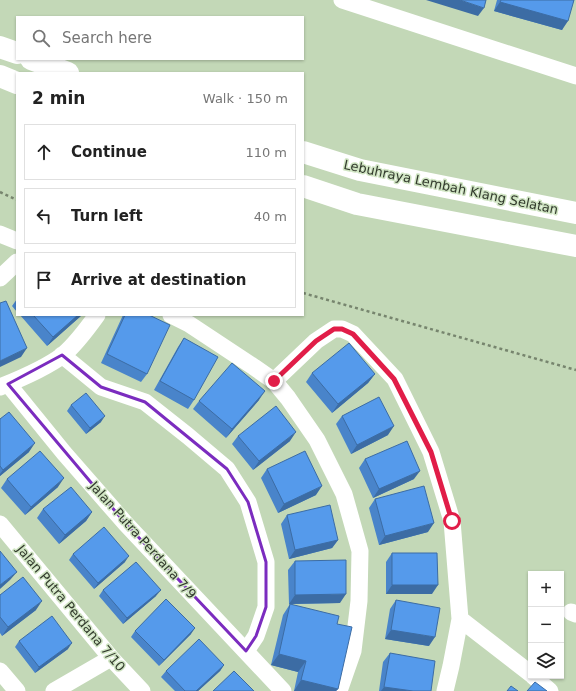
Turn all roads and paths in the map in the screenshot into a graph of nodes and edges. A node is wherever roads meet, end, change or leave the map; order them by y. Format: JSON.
{"nodes":[{"id":1,"x":342,"y":0,"type":"edge"},
{"id":2,"x":0,"y":47,"type":"edge"},
{"id":3,"x":16,"y":54,"type":"edge"},
{"id":4,"x":34,"y":60,"type":"edge"},
{"id":5,"x":65,"y":72,"type":"edge"},
{"id":6,"x":0,"y":76,"type":"edge"},
{"id":7,"x":576,"y":76,"type":"edge"},
{"id":8,"x":16,"y":83,"type":"edge"},
{"id":9,"x":304,"y":152,"type":"edge"},
{"id":10,"x":304,"y":186,"type":"edge"},
{"id":11,"x":0,"y":192,"type":"edge"},
{"id":12,"x":16,"y":200,"type":"edge"},
{"id":13,"x":576,"y":213,"type":"edge"},
{"id":14,"x":0,"y":234,"type":"edge"},
{"id":15,"x":16,"y":241,"type":"edge"},
{"id":16,"x":576,"y":246,"type":"edge"},
{"id":17,"x":16,"y":263,"type":"edge"},
{"id":18,"x":0,"y":278,"type":"edge"},
{"id":19,"x":304,"y":293,"type":"edge"},
{"id":20,"x":95,"y":316,"type":"edge"},
{"id":21,"x":173,"y":316,"type":"edge"},
{"id":22,"x":62,"y":355,"type":"junction"},
{"id":23,"x":576,"y":370,"type":"edge"},
{"id":24,"x":274,"y":381,"type":"junction"},
{"id":25,"x":4,"y":385,"type":"edge"},
{"id":26,"x":0,"y":524,"type":"edge"},
{"id":27,"x":460,"y":619,"type":"junction"},
{"id":28,"x":246,"y":651,"type":"junction"},
{"id":29,"x":111,"y":658,"type":"junction"},
{"id":30,"x":0,"y":671,"type":"edge"},
{"id":31,"x":528,"y":672,"type":"edge"},
{"id":32,"x":537,"y":679,"type":"edge"},
{"id":33,"x":17,"y":691,"type":"edge"},
{"id":34,"x":54,"y":691,"type":"edge"},
{"id":35,"x":142,"y":691,"type":"edge"},
{"id":36,"x":283,"y":691,"type":"edge"},
{"id":37,"x":339,"y":691,"type":"edge"},
{"id":38,"x":445,"y":691,"type":"edge"},
{"id":39,"x":550,"y":691,"type":"edge"}],
"edges":[{"from":1,"to":7,"type":"street"},
{"from":2,"to":3,"type":"highway"},
{"from":4,"to":5,"type":"highway"},
{"from":6,"to":8,"type":"highway"},
{"from":9,"to":13,"type":"highway","name":"Lebuhraya Lembah Klang Selatan"},
{"from":10,"to":16,"type":"highway"},
{"from":11,"to":12,"type":"path"},
{"from":14,"to":15,"type":"street"},
{"from":17,"to":18,"type":"street"},
{"from":19,"to":23,"type":"path"},
{"from":20,"to":22,"type":"street"},
{"from":21,"to":24,"type":"street"},
{"from":22,"to":25,"type":"street"},
{"from":22,"to":28,"type":"street"},
{"from":24,"to":27,"type":"street"},
{"from":24,"to":37,"type":"street"},
{"from":25,"to":28,"type":"street","name":"Jalan Putra Perdana 7/9"},
{"from":26,"to":29,"type":"street","name":"Jalan Putra Perdana 7/10"},
{"from":27,"to":31,"type":"street"},
{"from":27,"to":38,"type":"street"},
{"from":28,"to":36,"type":"street","name":"Jalan Putra Perdana 7/9"},
{"from":29,"to":34,"type":"street"},
{"from":29,"to":35,"type":"street","name":"Jalan Putra Perdana 7/10"},
{"from":30,"to":33,"type":"street"},
{"from":32,"to":39,"type":"street"}]}
